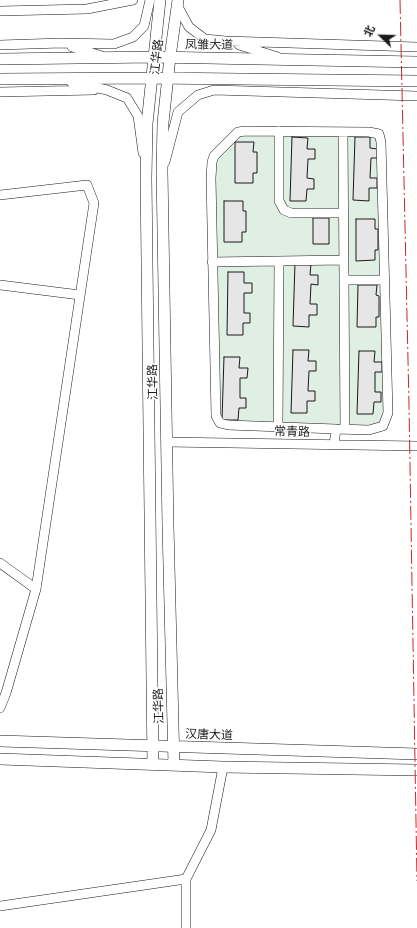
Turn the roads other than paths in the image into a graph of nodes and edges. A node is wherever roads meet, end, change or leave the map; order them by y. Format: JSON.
{"nodes":[{"id":1,"x":133,"y":0,"type":"edge"},
{"id":2,"x":150,"y":0,"type":"edge"},
{"id":3,"x":178,"y":2,"type":"edge"},
{"id":4,"x":161,"y":3,"type":"edge"},
{"id":5,"x":0,"y":11,"type":"edge"},
{"id":6,"x":226,"y":41,"type":"junction"},
{"id":7,"x":61,"y":43,"type":"junction"},
{"id":8,"x":0,"y":45,"type":"edge"},
{"id":9,"x":417,"y":47,"type":"edge"},
{"id":10,"x":154,"y":57,"type":"junction"},
{"id":11,"x":170,"y":57,"type":"junction"},
{"id":12,"x":111,"y":58,"type":"junction"},
{"id":13,"x":283,"y":58,"type":"junction"},
{"id":14,"x":0,"y":59,"type":"edge"},
{"id":15,"x":416,"y":61,"type":"edge"},
{"id":16,"x":58,"y":78,"type":"junction"},
{"id":17,"x":152,"y":78,"type":"junction"},
{"id":18,"x":168,"y":78,"type":"junction"},
{"id":19,"x":0,"y":79,"type":"edge"},
{"id":20,"x":222,"y":79,"type":"junction"},
{"id":21,"x":416,"y":81,"type":"edge"},
{"id":22,"x":107,"y":90,"type":"junction"},
{"id":23,"x":0,"y":92,"type":"edge"},
{"id":24,"x":249,"y":92,"type":"junction"},
{"id":25,"x":417,"y":96,"type":"edge"},
{"id":26,"x":279,"y":131,"type":"junction"},
{"id":27,"x":343,"y":132,"type":"junction"},
{"id":28,"x":162,"y":171,"type":"junction"},
{"id":29,"x":146,"y":178,"type":"junction"},
{"id":30,"x":0,"y":195,"type":"edge"},
{"id":31,"x":344,"y":213,"type":"junction"},
{"id":32,"x":344,"y":260,"type":"junction"},
{"id":33,"x":212,"y":262,"type":"junction"},
{"id":34,"x":280,"y":262,"type":"junction"},
{"id":35,"x":344,"y":280,"type":"junction"},
{"id":36,"x":385,"y":280,"type":"junction"},
{"id":37,"x":0,"y":285,"type":"edge"},
{"id":38,"x":80,"y":295,"type":"junction"},
{"id":39,"x":268,"y":426,"type":"junction"},
{"id":40,"x":278,"y":427,"type":"junction"},
{"id":41,"x":340,"y":429,"type":"junction"},
{"id":42,"x":166,"y":442,"type":"junction"},
{"id":43,"x":267,"y":444,"type":"junction"},
{"id":44,"x":334,"y":445,"type":"junction"},
{"id":45,"x":417,"y":446,"type":"edge"},
{"id":46,"x":0,"y":563,"type":"edge"},
{"id":47,"x":36,"y":589,"type":"junction"},
{"id":48,"x":0,"y":708,"type":"edge"},
{"id":49,"x":0,"y":741,"type":"edge"},
{"id":50,"x":153,"y":747,"type":"junction"},
{"id":51,"x":174,"y":747,"type":"junction"},
{"id":52,"x":417,"y":754,"type":"edge"},
{"id":53,"x":0,"y":759,"type":"edge"},
{"id":54,"x":153,"y":764,"type":"junction"},
{"id":55,"x":174,"y":765,"type":"junction"},
{"id":56,"x":223,"y":767,"type":"junction"},
{"id":57,"x":417,"y":770,"type":"edge"},
{"id":58,"x":186,"y":879,"type":"junction"},
{"id":59,"x":0,"y":906,"type":"edge"},
{"id":60,"x":186,"y":928,"type":"edge"}],
"edges":[{"from":1,"to":5,"type":"street"},
{"from":2,"to":7,"type":"street"},
{"from":3,"to":6,"type":"street"},
{"from":3,"to":11,"type":"main road","name":"江华路"},
{"from":4,"to":10,"type":"main road","name":"江华路"},
{"from":6,"to":9,"type":"street"},
{"from":6,"to":13,"type":"street"},
{"from":7,"to":8,"type":"street"},
{"from":7,"to":12,"type":"street"},
{"from":10,"to":11,"type":"main road","name":"凤雏大道"},
{"from":10,"to":12,"type":"main road","name":"凤雏大道"},
{"from":10,"to":17,"type":"main road","name":"江华路"},
{"from":11,"to":13,"type":"main road","name":"凤雏大道"},
{"from":11,"to":18,"type":"main road","name":"江华路"},
{"from":12,"to":14,"type":"main road","name":"凤雏大道"},
{"from":13,"to":15,"type":"main road","name":"凤雏大道"},
{"from":16,"to":17,"type":"main road"},
{"from":16,"to":19,"type":"main road"},
{"from":16,"to":22,"type":"street"},
{"from":17,"to":18,"type":"main road"},
{"from":17,"to":29,"type":"main road","name":"江华路"},
{"from":18,"to":20,"type":"main road"},
{"from":18,"to":28,"type":"main road","name":"江华路"},
{"from":20,"to":21,"type":"main road"},
{"from":20,"to":24,"type":"street"},
{"from":22,"to":23,"type":"street"},
{"from":22,"to":29,"type":"street"},
{"from":24,"to":25,"type":"street"},
{"from":24,"to":28,"type":"street"},
{"from":26,"to":27,"type":"street"},
{"from":26,"to":31,"type":"street"},
{"from":26,"to":33,"type":"street"},
{"from":27,"to":31,"type":"street"},
{"from":27,"to":36,"type":"street"},
{"from":28,"to":42,"type":"main road","name":"江华路"},
{"from":29,"to":50,"type":"main road","name":"江华路"},
{"from":30,"to":38,"type":"street"},
{"from":31,"to":32,"type":"street"},
{"from":32,"to":34,"type":"street"},
{"from":32,"to":35,"type":"street"},
{"from":33,"to":34,"type":"street"},
{"from":33,"to":39,"type":"street"},
{"from":34,"to":40,"type":"street"},
{"from":35,"to":36,"type":"street"},
{"from":35,"to":41,"type":"street"},
{"from":36,"to":41,"type":"street"},
{"from":37,"to":38,"type":"street"},
{"from":38,"to":47,"type":"street"},
{"from":39,"to":40,"type":"street"},
{"from":39,"to":43,"type":"street"},
{"from":40,"to":41,"type":"street"},
{"from":41,"to":44,"type":"street"},
{"from":42,"to":43,"type":"street","name":"常青路"},
{"from":42,"to":51,"type":"main road","name":"江华路"},
{"from":43,"to":44,"type":"street","name":"常青路"},
{"from":44,"to":45,"type":"street","name":"常青路"},
{"from":46,"to":47,"type":"street"},
{"from":47,"to":48,"type":"street"},
{"from":49,"to":50,"type":"main road","name":"汉唐大道"},
{"from":50,"to":51,"type":"main road","name":"汉唐大道"},
{"from":50,"to":54,"type":"main road","name":"江华路"},
{"from":51,"to":52,"type":"main road","name":"汉唐大道"},
{"from":51,"to":55,"type":"main road","name":"江华路"},
{"from":53,"to":54,"type":"main road"},
{"from":54,"to":55,"type":"main road"},
{"from":55,"to":56,"type":"main road"},
{"from":56,"to":57,"type":"main road"},
{"from":56,"to":58,"type":"street"},
{"from":58,"to":59,"type":"street"},
{"from":58,"to":60,"type":"street"}]}
